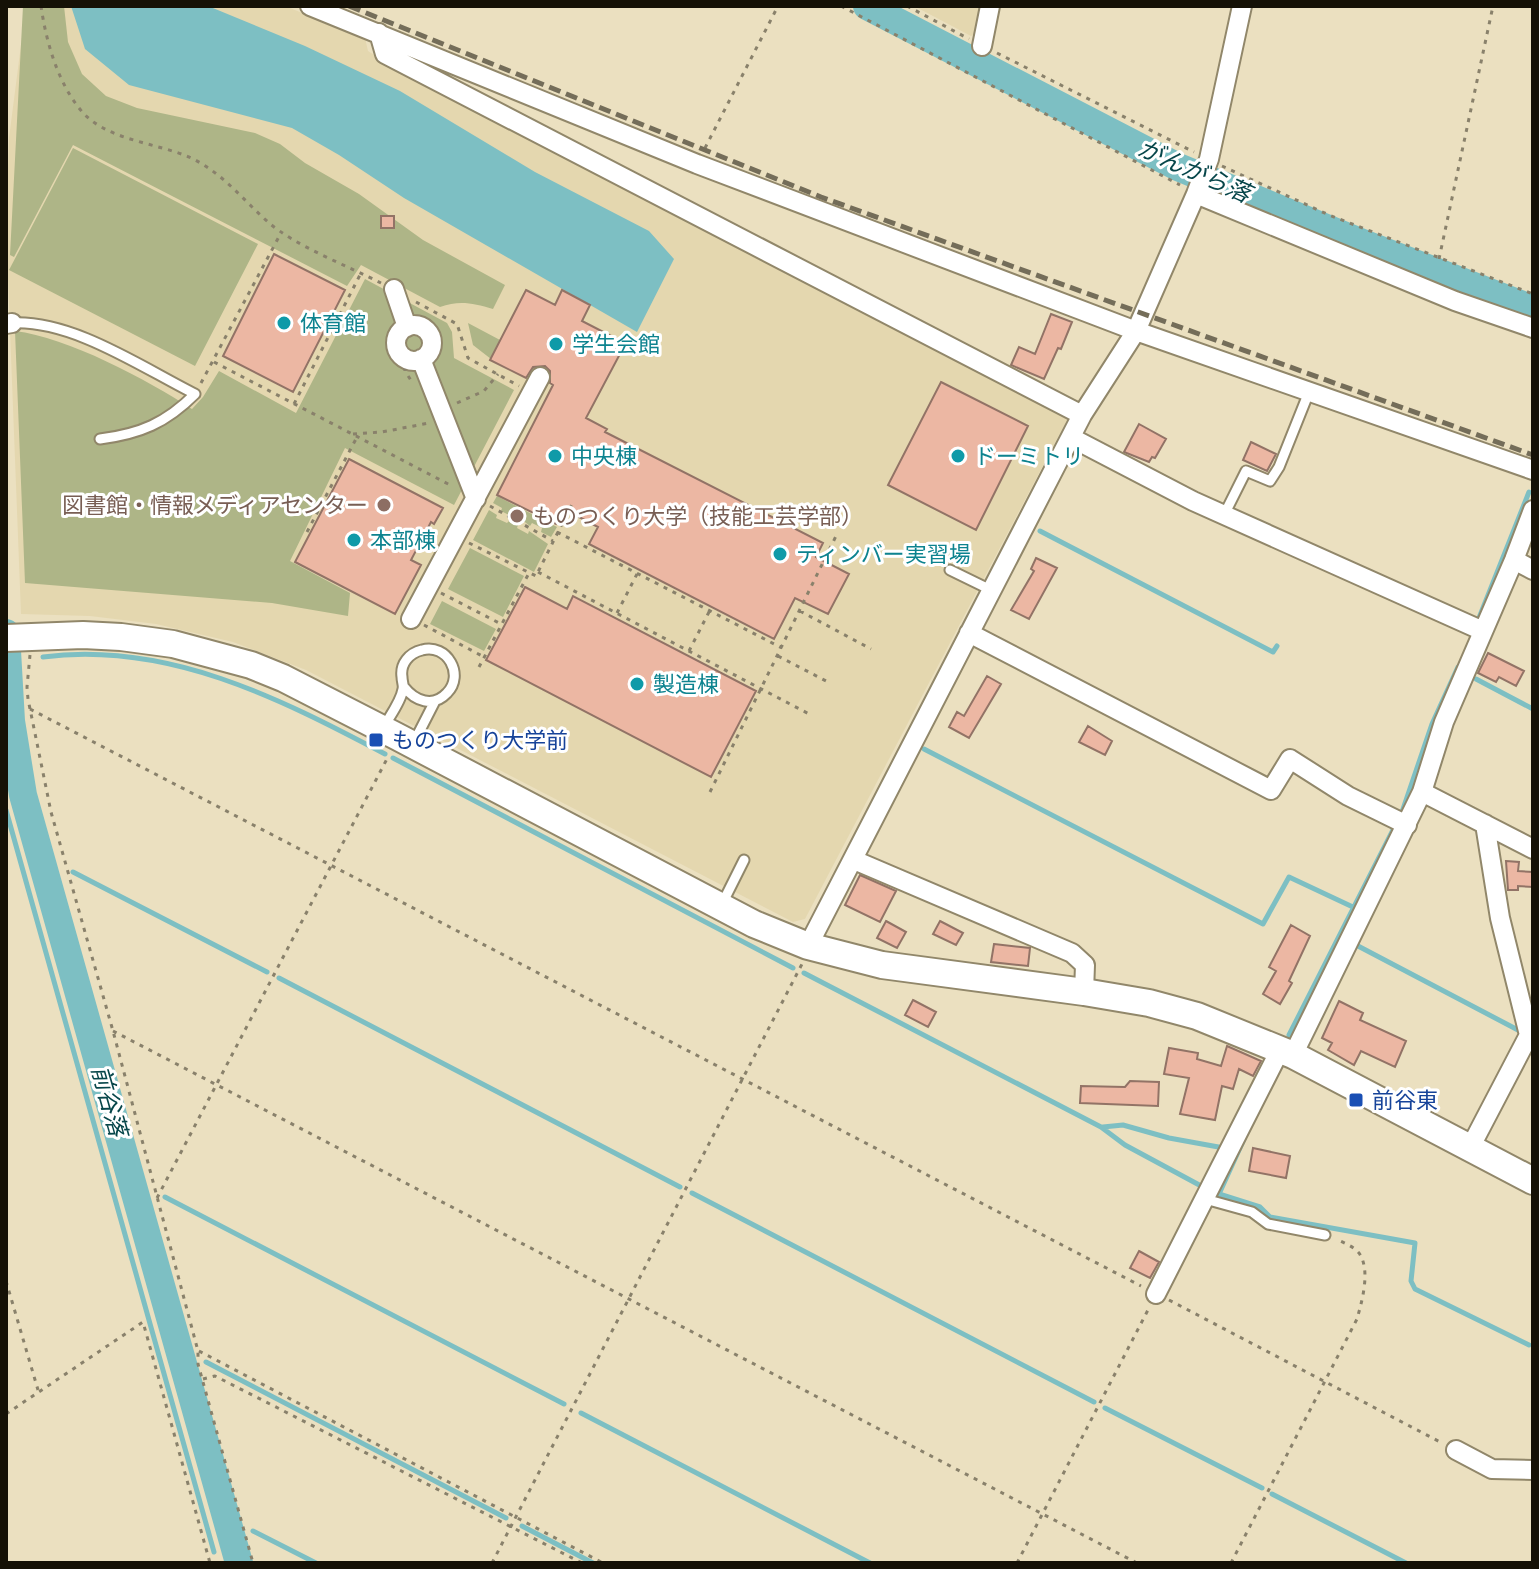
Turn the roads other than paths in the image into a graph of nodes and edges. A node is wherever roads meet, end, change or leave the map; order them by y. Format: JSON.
{"nodes":[{"id":1,"x":310,"y":6,"type":"edge"},
{"id":2,"x":990,"y":6,"type":"edge"},
{"id":3,"x":1242,"y":6,"type":"edge"},
{"id":4,"x":379,"y":33,"type":"junction"},
{"id":5,"x":982,"y":46,"type":"road end"},
{"id":6,"x":1198,"y":191,"type":"junction"},
{"id":7,"x":394,"y":289,"type":"road end"},
{"id":8,"x":9,"y":323,"type":"edge"},
{"id":9,"x":1533,"y":328,"type":"edge"},
{"id":10,"x":1136,"y":331,"type":"junction"},
{"id":11,"x":536,"y":385,"type":"road end"},
{"id":12,"x":1309,"y":392,"type":"junction"},
{"id":13,"x":1082,"y":415,"type":"junction"},
{"id":14,"x":1072,"y":438,"type":"junction"},
{"id":15,"x":100,"y":439,"type":"dead end"},
{"id":16,"x":1533,"y":470,"type":"edge"},
{"id":17,"x":476,"y":499,"type":"junction"},
{"id":18,"x":1533,"y":510,"type":"edge"},
{"id":19,"x":1224,"y":515,"type":"junction"},
{"id":20,"x":1514,"y":560,"type":"junction"},
{"id":21,"x":950,"y":570,"type":"dead end"},
{"id":22,"x":1533,"y":570,"type":"edge"},
{"id":23,"x":993,"y":591,"type":"junction"},
{"id":24,"x":411,"y":619,"type":"road end"},
{"id":25,"x":1483,"y":631,"type":"junction"},
{"id":26,"x":969,"y":633,"type":"junction"},
{"id":27,"x":19,"y":636,"type":"edge"},
{"id":28,"x":404,"y":687,"type":"junction"},
{"id":29,"x":435,"y":701,"type":"junction"},
{"id":30,"x":398,"y":737,"type":"junction"},
{"id":31,"x":1422,"y":792,"type":"junction"},
{"id":32,"x":1485,"y":824,"type":"junction"},
{"id":33,"x":1407,"y":825,"type":"junction"},
{"id":34,"x":1533,"y":849,"type":"edge"},
{"id":35,"x":744,"y":860,"type":"dead end"},
{"id":36,"x":854,"y":860,"type":"junction"},
{"id":37,"x":720,"y":906,"type":"junction"},
{"id":38,"x":808,"y":946,"type":"junction"},
{"id":39,"x":1084,"y":992,"type":"junction"},
{"id":40,"x":1286,"y":1052,"type":"junction"},
{"id":41,"x":1471,"y":1146,"type":"junction"},
{"id":42,"x":1533,"y":1181,"type":"edge"},
{"id":43,"x":1205,"y":1199,"type":"junction"},
{"id":44,"x":1325,"y":1235,"type":"road end"},
{"id":45,"x":1156,"y":1294,"type":"road end"},
{"id":46,"x":1456,"y":1450,"type":"road end"},
{"id":47,"x":1533,"y":1470,"type":"edge"}],
"edges":[{"from":1,"to":4,"type":"street"},
{"from":2,"to":5,"type":"street"},
{"from":3,"to":6,"type":"street"},
{"from":4,"to":10,"type":"street"},
{"from":4,"to":13,"type":"street"},
{"from":6,"to":9,"type":"street"},
{"from":6,"to":10,"type":"street"},
{"from":7,"to":17,"type":"street"},
{"from":8,"to":15,"type":"lane"},
{"from":10,"to":12,"type":"street"},
{"from":10,"to":13,"type":"street"},
{"from":11,"to":17,"type":"street"},
{"from":12,"to":16,"type":"street"},
{"from":12,"to":19,"type":"lane"},
{"from":13,"to":14,"type":"street"},
{"from":14,"to":19,"type":"street"},
{"from":14,"to":23,"type":"street"},
{"from":17,"to":24,"type":"street"},
{"from":18,"to":20,"type":"street"},
{"from":19,"to":25,"type":"street"},
{"from":20,"to":22,"type":"street"},
{"from":20,"to":25,"type":"street"},
{"from":21,"to":23,"type":"lane"},
{"from":23,"to":26,"type":"street"},
{"from":25,"to":31,"type":"street"},
{"from":26,"to":33,"type":"street"},
{"from":26,"to":36,"type":"street"},
{"from":27,"to":30,"type":"street"},
{"from":28,"to":29,"type":"lane"},
{"from":28,"to":29,"type":"lane"},
{"from":28,"to":30,"type":"lane"},
{"from":29,"to":30,"type":"lane"},
{"from":30,"to":37,"type":"street"},
{"from":31,"to":32,"type":"street"},
{"from":31,"to":33,"type":"street"},
{"from":32,"to":34,"type":"street"},
{"from":32,"to":41,"type":"street"},
{"from":33,"to":40,"type":"street"},
{"from":35,"to":37,"type":"lane"},
{"from":36,"to":38,"type":"street"},
{"from":36,"to":39,"type":"street"},
{"from":37,"to":38,"type":"street"},
{"from":38,"to":39,"type":"street"},
{"from":39,"to":40,"type":"street"},
{"from":40,"to":41,"type":"street"},
{"from":40,"to":43,"type":"street"},
{"from":41,"to":42,"type":"street"},
{"from":43,"to":44,"type":"lane"},
{"from":43,"to":45,"type":"street"},
{"from":46,"to":47,"type":"street"}]}
